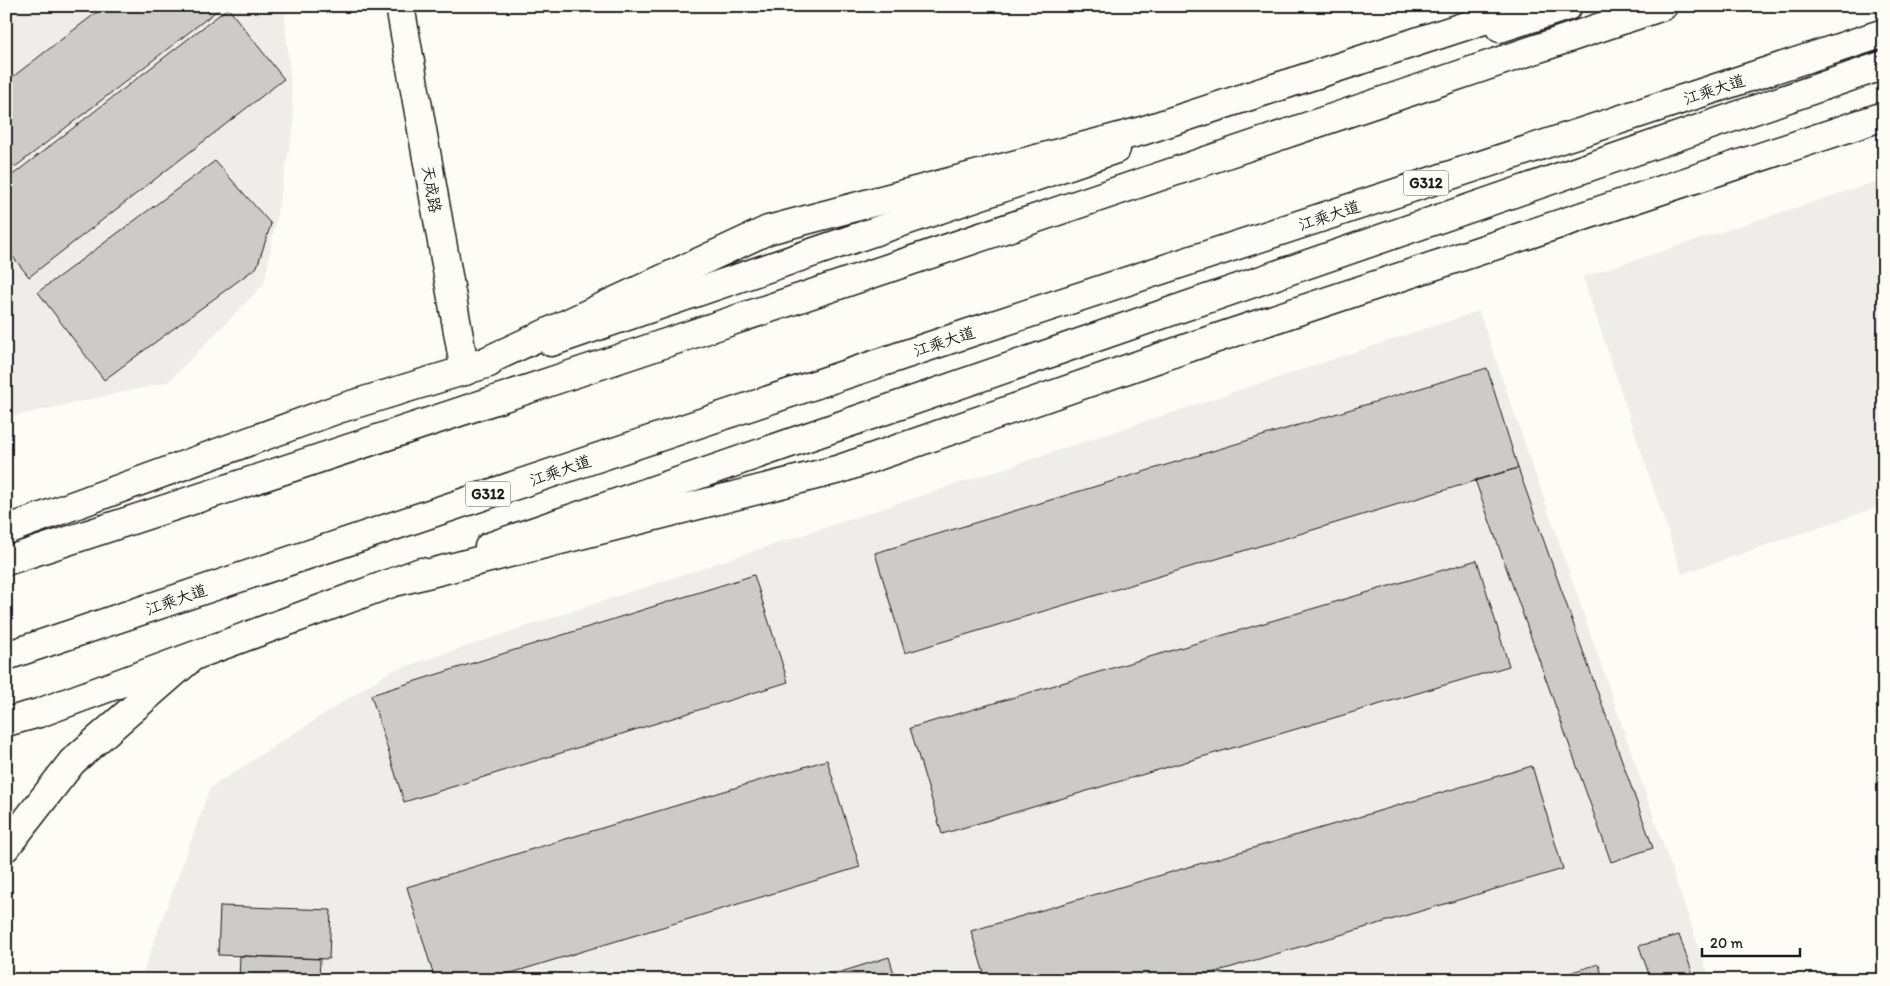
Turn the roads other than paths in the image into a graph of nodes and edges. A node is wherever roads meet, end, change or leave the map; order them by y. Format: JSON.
{"nodes":[{"id":1,"x":400,"y":6,"type":"edge"},
{"id":2,"x":1527,"y":6,"type":"edge"},
{"id":3,"x":1568,"y":6,"type":"edge"},
{"id":4,"x":1663,"y":6,"type":"edge"},
{"id":5,"x":1884,"y":33,"type":"edge"},
{"id":6,"x":1884,"y":65,"type":"edge"},
{"id":7,"x":1884,"y":116,"type":"edge"},
{"id":8,"x":465,"y":371,"type":"junction"},
{"id":9,"x":6,"y":530,"type":"edge"},
{"id":10,"x":6,"y":561,"type":"edge"},
{"id":11,"x":399,"y":581,"type":"junction"},
{"id":12,"x":6,"y":656,"type":"edge"},
{"id":13,"x":192,"y":657,"type":"junction"},
{"id":14,"x":6,"y":722,"type":"edge"},
{"id":15,"x":6,"y":847,"type":"edge"}],
"edges":[{"from":1,"to":8,"type":"main road","name":"天成路"},
{"from":2,"to":8,"type":"main road"},
{"from":3,"to":8,"type":"main road"},
{"from":4,"to":10,"type":"main road"},
{"from":5,"to":12,"type":"main road","name":"江乘大道","number":"G312"},
{"from":6,"to":11,"type":"main road"},
{"from":7,"to":11,"type":"main road"},
{"from":8,"to":9,"type":"main road"},
{"from":11,"to":13,"type":"main road"},
{"from":13,"to":14,"type":"main road"},
{"from":13,"to":15,"type":"main road"}]}
